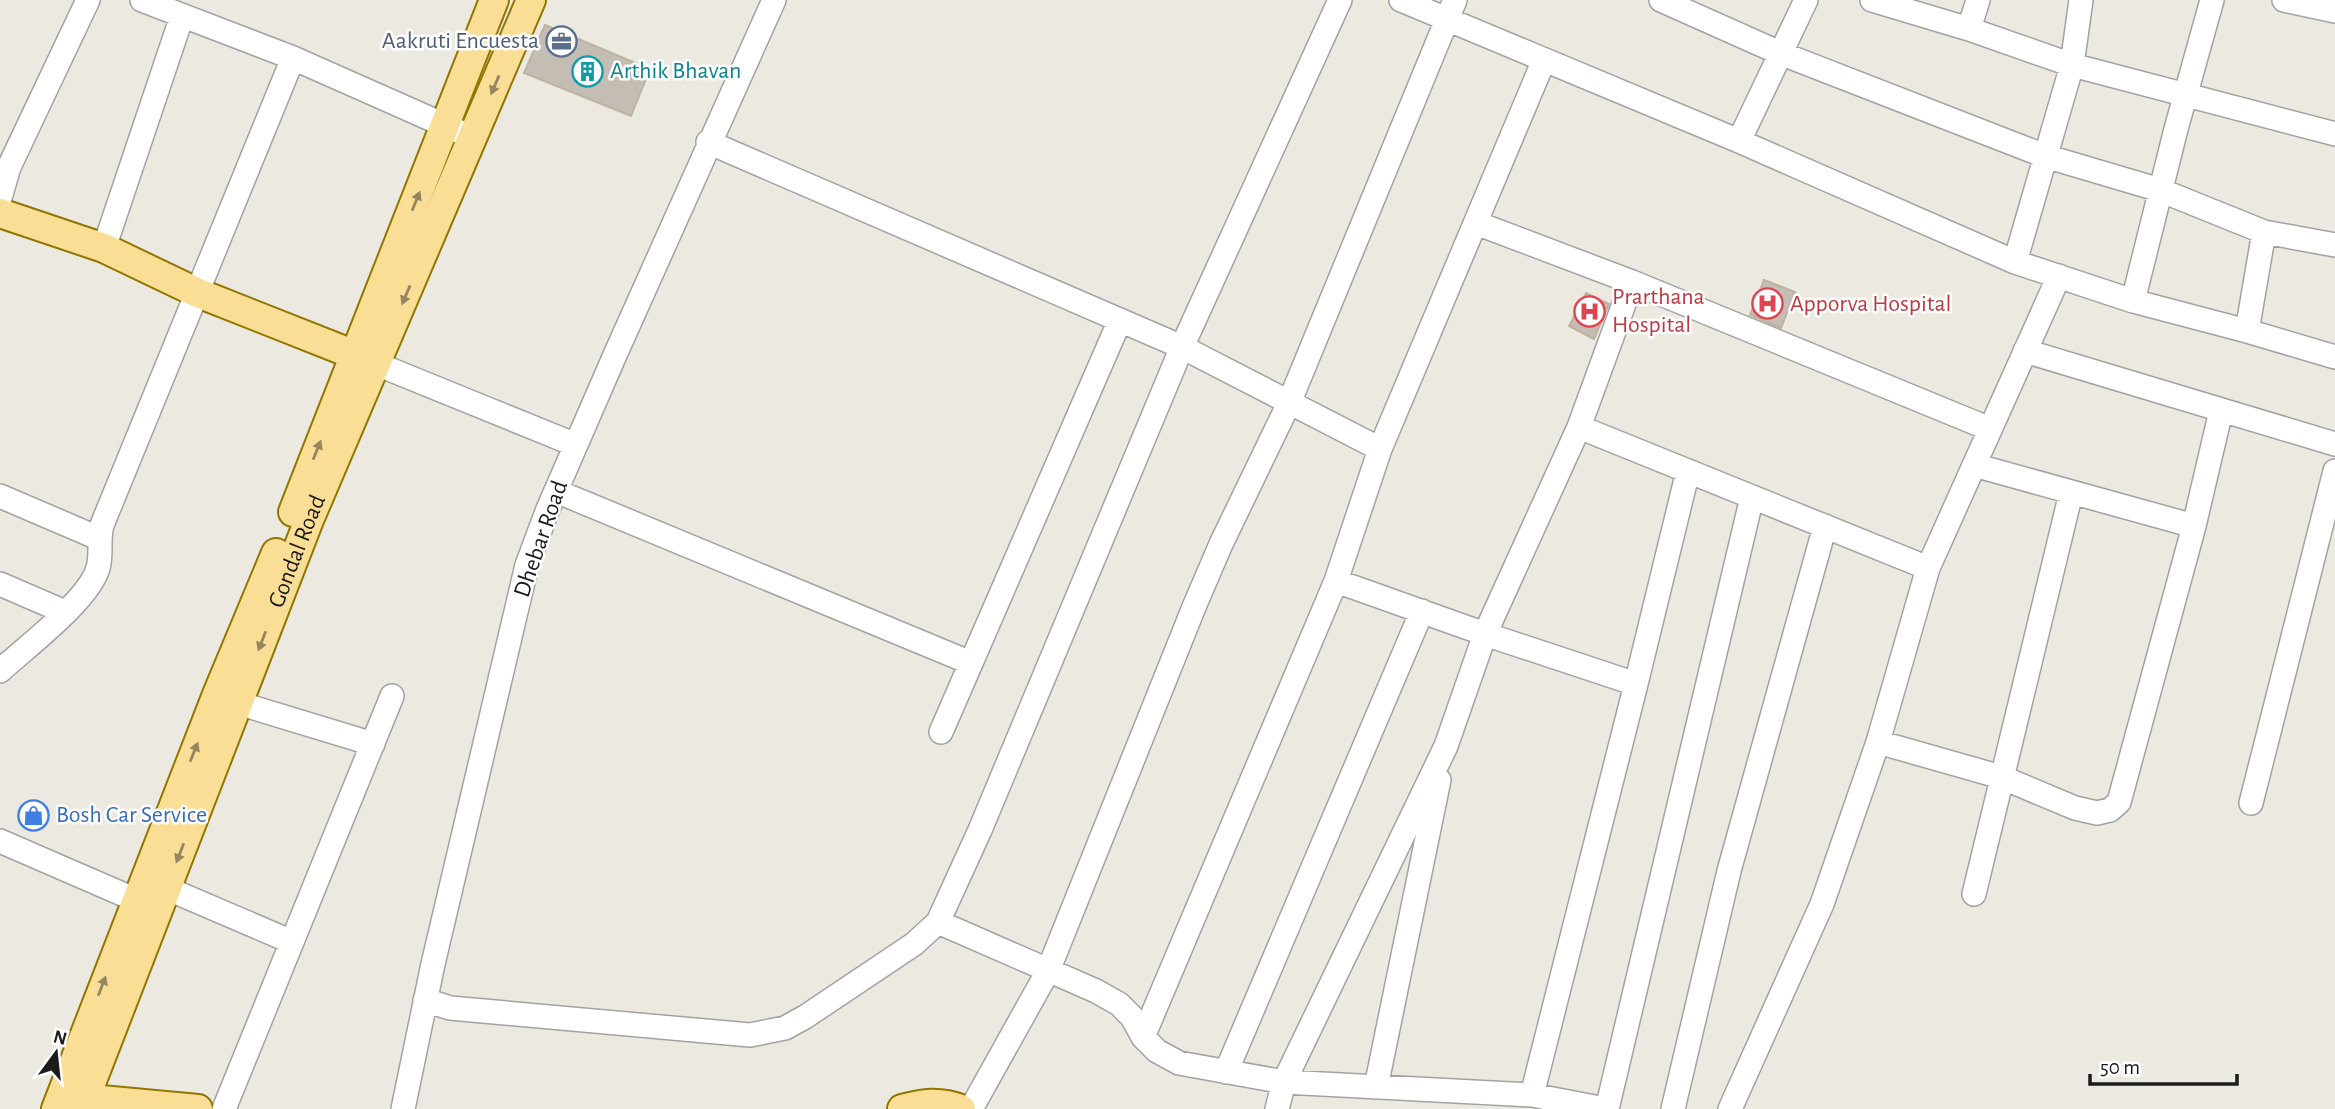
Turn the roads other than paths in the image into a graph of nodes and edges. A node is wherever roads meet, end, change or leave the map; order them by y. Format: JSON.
{"nodes":[{"id":1,"x":89,"y":0,"type":"edge"},
{"id":2,"x":142,"y":0,"type":"edge"},
{"id":3,"x":495,"y":0,"type":"edge"},
{"id":4,"x":531,"y":0,"type":"edge"},
{"id":5,"x":774,"y":0,"type":"edge"},
{"id":6,"x":1340,"y":0,"type":"edge"},
{"id":7,"x":1401,"y":0,"type":"edge"},
{"id":8,"x":1661,"y":0,"type":"edge"},
{"id":9,"x":1806,"y":0,"type":"edge"},
{"id":10,"x":1872,"y":0,"type":"edge"},
{"id":11,"x":1978,"y":0,"type":"edge"},
{"id":12,"x":2081,"y":0,"type":"edge"},
{"id":13,"x":2213,"y":0,"type":"edge"},
{"id":14,"x":2284,"y":0,"type":"edge"},
{"id":15,"x":1911,"y":5,"type":"edge"},
{"id":16,"x":1450,"y":10,"type":"edge"},
{"id":17,"x":2335,"y":11,"type":"edge"},
{"id":18,"x":183,"y":16,"type":"junction"},
{"id":19,"x":1969,"y":29,"type":"junction"},
{"id":20,"x":1780,"y":53,"type":"junction"},
{"id":21,"x":293,"y":58,"type":"junction"},
{"id":22,"x":1545,"y":60,"type":"junction"},
{"id":23,"x":2072,"y":65,"type":"junction"},
{"id":24,"x":2187,"y":94,"type":"junction"},
{"id":25,"x":446,"y":127,"type":"junction"},
{"id":26,"x":2335,"y":134,"type":"edge"},
{"id":27,"x":473,"y":136,"type":"junction"},
{"id":28,"x":1739,"y":141,"type":"junction"},
{"id":29,"x":708,"y":142,"type":"junction"},
{"id":30,"x":2045,"y":156,"type":"junction"},
{"id":31,"x":2160,"y":190,"type":"junction"},
{"id":32,"x":0,"y":198,"type":"edge"},
{"id":33,"x":0,"y":213,"type":"edge"},
{"id":34,"x":1476,"y":223,"type":"junction"},
{"id":35,"x":2264,"y":232,"type":"junction"},
{"id":36,"x":2335,"y":245,"type":"edge"},
{"id":37,"x":104,"y":248,"type":"junction"},
{"id":38,"x":2015,"y":262,"type":"junction"},
{"id":39,"x":2059,"y":276,"type":"junction"},
{"id":40,"x":1632,"y":282,"type":"junction"},
{"id":41,"x":198,"y":293,"type":"junction"},
{"id":42,"x":2133,"y":302,"type":"junction"},
{"id":43,"x":1120,"y":320,"type":"junction"},
{"id":44,"x":2247,"y":331,"type":"junction"},
{"id":45,"x":1182,"y":347,"type":"junction"},
{"id":46,"x":2025,"y":351,"type":"junction"},
{"id":47,"x":2335,"y":358,"type":"edge"},
{"id":48,"x":366,"y":359,"type":"junction"},
{"id":49,"x":1289,"y":403,"type":"junction"},
{"id":50,"x":2221,"y":411,"type":"junction"},
{"id":51,"x":1579,"y":427,"type":"junction"},
{"id":52,"x":1990,"y":429,"type":"junction"},
{"id":53,"x":2335,"y":444,"type":"edge"},
{"id":54,"x":576,"y":446,"type":"junction"},
{"id":55,"x":1380,"y":449,"type":"junction"},
{"id":56,"x":1974,"y":465,"type":"junction"},
{"id":57,"x":1688,"y":471,"type":"junction"},
{"id":58,"x":2335,"y":471,"type":"edge"},
{"id":59,"x":556,"y":491,"type":"junction"},
{"id":60,"x":2071,"y":493,"type":"junction"},
{"id":61,"x":0,"y":496,"type":"edge"},
{"id":62,"x":1752,"y":497,"type":"junction"},
{"id":63,"x":2329,"y":510,"type":"edge"},
{"id":64,"x":1825,"y":526,"type":"junction"},
{"id":65,"x":2194,"y":526,"type":"junction"},
{"id":66,"x":98,"y":538,"type":"junction"},
{"id":67,"x":1928,"y":568,"type":"junction"},
{"id":68,"x":1336,"y":581,"type":"junction"},
{"id":69,"x":0,"y":584,"type":"edge"},
{"id":70,"x":1422,"y":611,"type":"junction"},
{"id":71,"x":65,"y":612,"type":"junction"},
{"id":72,"x":1486,"y":634,"type":"junction"},
{"id":73,"x":971,"y":663,"type":"junction"},
{"id":74,"x":0,"y":671,"type":"edge"},
{"id":75,"x":1636,"y":684,"type":"junction"},
{"id":76,"x":392,"y":696,"type":"dead end"},
{"id":77,"x":238,"y":703,"type":"junction"},
{"id":78,"x":941,"y":732,"type":"dead end"},
{"id":79,"x":1878,"y":742,"type":"junction"},
{"id":80,"x":373,"y":744,"type":"junction"},
{"id":81,"x":1446,"y":746,"type":"junction"},
{"id":82,"x":2001,"y":777,"type":"junction"},
{"id":83,"x":2251,"y":803,"type":"dead end"},
{"id":84,"x":0,"y":841,"type":"edge"},
{"id":85,"x":1974,"y":894,"type":"dead end"},
{"id":86,"x":153,"y":901,"type":"junction"},
{"id":87,"x":938,"y":922,"type":"junction"},
{"id":88,"x":292,"y":942,"type":"junction"},
{"id":89,"x":1048,"y":971,"type":"junction"},
{"id":90,"x":425,"y":1000,"type":"junction"},
{"id":91,"x":1143,"y":1037,"type":"junction"},
{"id":92,"x":1226,"y":1072,"type":"junction"},
{"id":93,"x":1284,"y":1082,"type":"junction"},
{"id":94,"x":1376,"y":1087,"type":"junction"},
{"id":95,"x":1532,"y":1095,"type":"junction"},
{"id":96,"x":71,"y":1103,"type":"edge"},
{"id":97,"x":198,"y":1109,"type":"edge"},
{"id":98,"x":225,"y":1109,"type":"edge"},
{"id":99,"x":402,"y":1109,"type":"edge"},
{"id":100,"x":902,"y":1109,"type":"edge"},
{"id":101,"x":961,"y":1109,"type":"edge"},
{"id":102,"x":971,"y":1109,"type":"edge"},
{"id":103,"x":1277,"y":1109,"type":"edge"},
{"id":104,"x":1606,"y":1109,"type":"edge"},
{"id":105,"x":1673,"y":1109,"type":"edge"},
{"id":106,"x":1730,"y":1109,"type":"edge"}],
"edges":[{"from":1,"to":32,"type":"street"},
{"from":2,"to":18,"type":"street"},
{"from":3,"to":25,"type":"main road","name":"Gondal Road"},
{"from":4,"to":27,"type":"main road","name":"Gondal Road","one_way":true},
{"from":5,"to":29,"type":"street","name":"Dhebar Road"},
{"from":6,"to":45,"type":"street"},
{"from":7,"to":16,"type":"street"},
{"from":8,"to":20,"type":"street"},
{"from":9,"to":20,"type":"street"},
{"from":10,"to":15,"type":"street"},
{"from":11,"to":19,"type":"street"},
{"from":12,"to":23,"type":"street"},
{"from":13,"to":24,"type":"street"},
{"from":14,"to":17,"type":"street"},
{"from":15,"to":19,"type":"street"},
{"from":16,"to":22,"type":"street"},
{"from":16,"to":49,"type":"street"},
{"from":18,"to":21,"type":"street"},
{"from":18,"to":37,"type":"street"},
{"from":19,"to":23,"type":"street"},
{"from":20,"to":28,"type":"street"},
{"from":20,"to":30,"type":"street"},
{"from":21,"to":25,"type":"street"},
{"from":21,"to":41,"type":"street"},
{"from":22,"to":28,"type":"street"},
{"from":22,"to":34,"type":"street"},
{"from":23,"to":24,"type":"street"},
{"from":23,"to":30,"type":"street"},
{"from":24,"to":26,"type":"street"},
{"from":24,"to":31,"type":"street"},
{"from":25,"to":27,"type":"street"},
{"from":48,"to":25,"type":"main road","name":"Gondal Road","one_way":true},
{"from":27,"to":48,"type":"main road","name":"Gondal Road","one_way":true},
{"from":28,"to":38,"type":"street"},
{"from":29,"to":43,"type":"street"},
{"from":29,"to":54,"type":"street","name":"Dhebar Road"},
{"from":30,"to":31,"type":"street"},
{"from":30,"to":38,"type":"street"},
{"from":31,"to":35,"type":"street"},
{"from":31,"to":42,"type":"street"},
{"from":33,"to":37,"type":"main road"},
{"from":34,"to":40,"type":"street"},
{"from":34,"to":55,"type":"street"},
{"from":35,"to":36,"type":"street"},
{"from":35,"to":44,"type":"street"},
{"from":37,"to":41,"type":"main road"},
{"from":38,"to":39,"type":"street"},
{"from":39,"to":42,"type":"street"},
{"from":39,"to":46,"type":"street"},
{"from":40,"to":51,"type":"street"},
{"from":40,"to":52,"type":"street"},
{"from":41,"to":48,"type":"main road"},
{"from":41,"to":66,"type":"street"},
{"from":42,"to":44,"type":"street"},
{"from":43,"to":45,"type":"street"},
{"from":43,"to":73,"type":"street"},
{"from":44,"to":47,"type":"street"},
{"from":45,"to":49,"type":"street"},
{"from":45,"to":87,"type":"street"},
{"from":46,"to":50,"type":"street"},
{"from":46,"to":52,"type":"street"},
{"from":48,"to":54,"type":"street"},
{"from":48,"to":77,"type":"main road","name":"Gondal Road","one_way":true},
{"from":86,"to":48,"type":"main road","name":"Gondal Road","one_way":true},
{"from":49,"to":55,"type":"street"},
{"from":49,"to":89,"type":"street"},
{"from":50,"to":53,"type":"street"},
{"from":50,"to":65,"type":"street"},
{"from":51,"to":57,"type":"street"},
{"from":51,"to":72,"type":"street"},
{"from":52,"to":56,"type":"street"},
{"from":54,"to":59,"type":"street","name":"Dhebar Road"},
{"from":55,"to":68,"type":"street"},
{"from":56,"to":60,"type":"street"},
{"from":56,"to":67,"type":"street"},
{"from":57,"to":62,"type":"street"},
{"from":57,"to":75,"type":"street"},
{"from":58,"to":63,"type":"street"},
{"from":59,"to":73,"type":"street"},
{"from":59,"to":90,"type":"street","name":"Dhebar Road"},
{"from":60,"to":65,"type":"street"},
{"from":60,"to":82,"type":"street"},
{"from":61,"to":66,"type":"street"},
{"from":62,"to":64,"type":"street"},
{"from":62,"to":104,"type":"street"},
{"from":63,"to":83,"type":"street"},
{"from":64,"to":67,"type":"street"},
{"from":64,"to":105,"type":"street"},
{"from":65,"to":82,"type":"street"},
{"from":66,"to":71,"type":"street"},
{"from":67,"to":79,"type":"street"},
{"from":68,"to":70,"type":"street"},
{"from":68,"to":91,"type":"street"},
{"from":69,"to":71,"type":"street"},
{"from":70,"to":72,"type":"street"},
{"from":70,"to":92,"type":"street"},
{"from":71,"to":74,"type":"street"},
{"from":72,"to":75,"type":"street"},
{"from":72,"to":81,"type":"street"},
{"from":73,"to":78,"type":"street"},
{"from":75,"to":95,"type":"street"},
{"from":76,"to":80,"type":"street"},
{"from":77,"to":80,"type":"street"},
{"from":77,"to":86,"type":"main road","name":"Gondal Road","one_way":true},
{"from":79,"to":82,"type":"street"},
{"from":79,"to":106,"type":"street"},
{"from":80,"to":88,"type":"street"},
{"from":81,"to":93,"type":"street"},
{"from":81,"to":94,"type":"street"},
{"from":82,"to":85,"type":"street"},
{"from":84,"to":86,"type":"street"},
{"from":86,"to":88,"type":"street"},
{"from":86,"to":96,"type":"main road","name":"Gondal Road"},
{"from":87,"to":89,"type":"street"},
{"from":87,"to":90,"type":"street"},
{"from":88,"to":98,"type":"street"},
{"from":89,"to":91,"type":"street"},
{"from":89,"to":102,"type":"street"},
{"from":90,"to":99,"type":"street","name":"Dhebar Road"},
{"from":91,"to":92,"type":"street"},
{"from":92,"to":93,"type":"street"},
{"from":93,"to":94,"type":"street"},
{"from":93,"to":103,"type":"street"},
{"from":94,"to":95,"type":"street"},
{"from":95,"to":104,"type":"street"},
{"from":96,"to":97,"type":"main road"},
{"from":100,"to":101,"type":"main road"}]}
